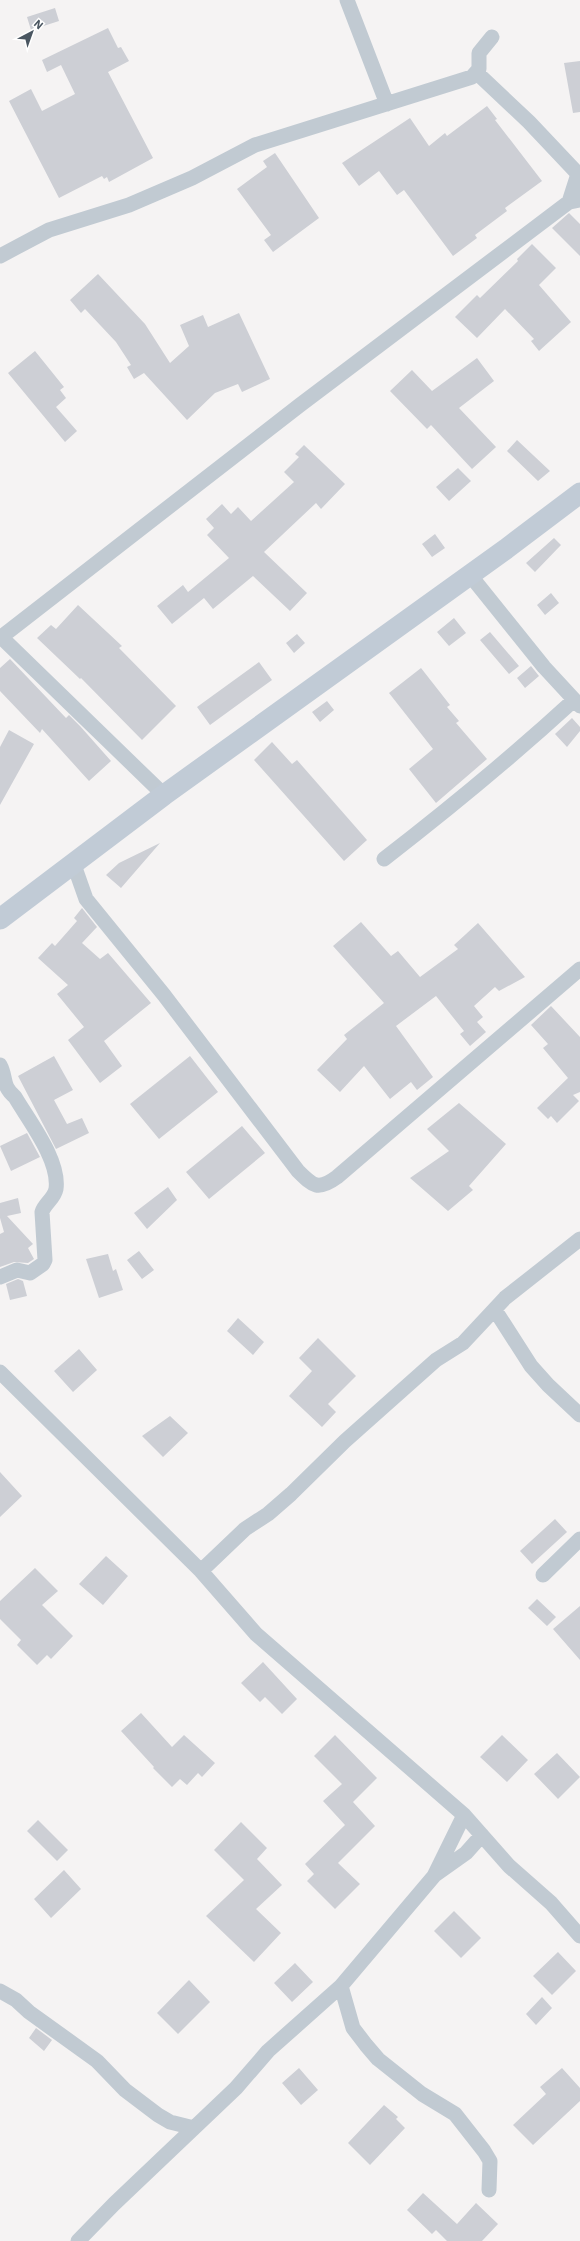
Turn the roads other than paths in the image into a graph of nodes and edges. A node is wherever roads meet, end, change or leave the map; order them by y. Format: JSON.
{"nodes":[{"id":1,"x":347,"y":0,"type":"edge"},
{"id":2,"x":492,"y":37,"type":"dead end"},
{"id":3,"x":477,"y":73,"type":"junction"},
{"id":4,"x":387,"y":104,"type":"junction"},
{"id":5,"x":579,"y":175,"type":"edge"},
{"id":6,"x":575,"y":201,"type":"edge"},
{"id":7,"x":0,"y":256,"type":"edge"},
{"id":8,"x":580,"y":493,"type":"edge"},
{"id":9,"x":470,"y":575,"type":"junction"},
{"id":10,"x":0,"y":638,"type":"edge"},
{"id":11,"x":577,"y":703,"type":"edge"},
{"id":12,"x":164,"y":795,"type":"junction"},
{"id":13,"x":384,"y":859,"type":"dead end"},
{"id":14,"x":74,"y":865,"type":"junction"},
{"id":15,"x":0,"y":919,"type":"edge"},
{"id":16,"x":580,"y":969,"type":"edge"},
{"id":17,"x":0,"y":1065,"type":"edge"},
{"id":18,"x":580,"y":1239,"type":"edge"},
{"id":19,"x":0,"y":1277,"type":"edge"},
{"id":20,"x":495,"y":1310,"type":"junction"},
{"id":21,"x":0,"y":1372,"type":"edge"},
{"id":22,"x":580,"y":1415,"type":"edge"},
{"id":23,"x":580,"y":1539,"type":"edge"},
{"id":24,"x":201,"y":1571,"type":"junction"},
{"id":25,"x":543,"y":1575,"type":"dead end"},
{"id":26,"x":464,"y":1815,"type":"junction"},
{"id":27,"x":482,"y":1835,"type":"junction"},
{"id":28,"x":434,"y":1876,"type":"junction"},
{"id":29,"x":580,"y":1936,"type":"edge"},
{"id":30,"x":341,"y":1986,"type":"junction"},
{"id":31,"x":0,"y":1991,"type":"edge"},
{"id":32,"x":194,"y":2128,"type":"junction"},
{"id":33,"x":489,"y":2190,"type":"dead end"},
{"id":34,"x":78,"y":2241,"type":"edge"}],
"edges":[{"from":1,"to":4,"type":"street"},
{"from":2,"to":3,"type":"street"},
{"from":3,"to":4,"type":"street"},
{"from":3,"to":5,"type":"street"},
{"from":4,"to":7,"type":"street"},
{"from":5,"to":6,"type":"street"},
{"from":6,"to":10,"type":"street"},
{"from":8,"to":9,"type":"main road"},
{"from":9,"to":11,"type":"street"},
{"from":9,"to":12,"type":"main road"},
{"from":10,"to":12,"type":"street"},
{"from":11,"to":13,"type":"street"},
{"from":12,"to":14,"type":"main road"},
{"from":14,"to":15,"type":"main road"},
{"from":14,"to":16,"type":"street"},
{"from":17,"to":19,"type":"street"},
{"from":18,"to":20,"type":"street"},
{"from":20,"to":22,"type":"street"},
{"from":20,"to":24,"type":"street"},
{"from":21,"to":24,"type":"street"},
{"from":23,"to":25,"type":"street"},
{"from":24,"to":26,"type":"street"},
{"from":26,"to":27,"type":"street"},
{"from":26,"to":28,"type":"street"},
{"from":27,"to":28,"type":"street"},
{"from":27,"to":29,"type":"street"},
{"from":28,"to":30,"type":"street"},
{"from":30,"to":32,"type":"street"},
{"from":30,"to":33,"type":"street"},
{"from":31,"to":32,"type":"street"},
{"from":32,"to":34,"type":"street"}]}
